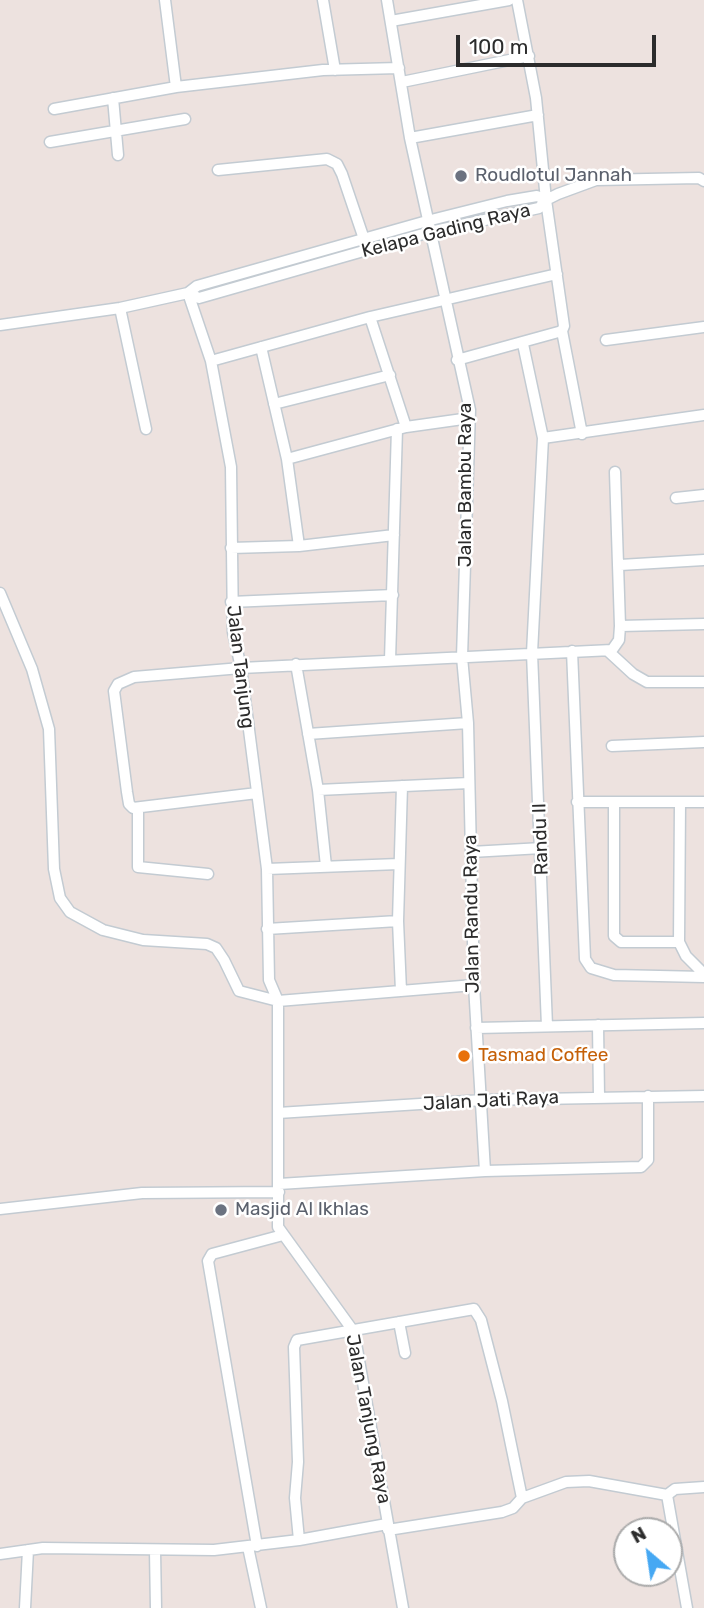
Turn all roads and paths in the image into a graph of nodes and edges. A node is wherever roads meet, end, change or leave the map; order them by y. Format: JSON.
{"nodes":[{"id":1,"x":165,"y":0,"type":"edge"},
{"id":2,"x":323,"y":0,"type":"edge"},
{"id":3,"x":387,"y":0,"type":"edge"},
{"id":4,"x":509,"y":0,"type":"edge"},
{"id":5,"x":517,"y":0,"type":"edge"},
{"id":6,"x":391,"y":22,"type":"junction"},
{"id":7,"x":529,"y":56,"type":"junction"},
{"id":8,"x":399,"y":68,"type":"junction"},
{"id":9,"x":335,"y":70,"type":"junction"},
{"id":10,"x":401,"y":82,"type":"junction"},
{"id":11,"x":176,"y":87,"type":"junction"},
{"id":12,"x":113,"y":98,"type":"junction"},
{"id":13,"x":54,"y":109,"type":"dead end"},
{"id":14,"x":538,"y":115,"type":"junction"},
{"id":15,"x":185,"y":119,"type":"dead end"},
{"id":16,"x":116,"y":128,"type":"junction"},
{"id":17,"x":410,"y":138,"type":"junction"},
{"id":18,"x":50,"y":142,"type":"dead end"},
{"id":19,"x":118,"y":155,"type":"dead end"},
{"id":20,"x":218,"y":170,"type":"dead end"},
{"id":21,"x":704,"y":181,"type":"edge"},
{"id":22,"x":546,"y":200,"type":"junction"},
{"id":23,"x":428,"y":227,"type":"junction"},
{"id":24,"x":364,"y":239,"type":"junction"},
{"id":25,"x":557,"y":274,"type":"junction"},
{"id":26,"x":188,"y":293,"type":"junction"},
{"id":27,"x":444,"y":299,"type":"junction"},
{"id":28,"x":120,"y":308,"type":"junction"},
{"id":29,"x":370,"y":317,"type":"junction"},
{"id":30,"x":0,"y":325,"type":"edge"},
{"id":31,"x":704,"y":327,"type":"edge"},
{"id":32,"x":562,"y":331,"type":"junction"},
{"id":33,"x":606,"y":340,"type":"dead end"},
{"id":34,"x":523,"y":344,"type":"junction"},
{"id":35,"x":261,"y":347,"type":"junction"},
{"id":36,"x":457,"y":360,"type":"junction"},
{"id":37,"x":211,"y":361,"type":"junction"},
{"id":38,"x":390,"y":375,"type":"junction"},
{"id":39,"x":274,"y":404,"type":"junction"},
{"id":40,"x":704,"y":415,"type":"edge"},
{"id":41,"x":470,"y":418,"type":"junction"},
{"id":42,"x":401,"y":428,"type":"junction"},
{"id":43,"x":146,"y":429,"type":"dead end"},
{"id":44,"x":582,"y":434,"type":"junction"},
{"id":45,"x":543,"y":438,"type":"junction"},
{"id":46,"x":288,"y":459,"type":"junction"},
{"id":47,"x":615,"y":472,"type":"dead end"},
{"id":48,"x":704,"y":495,"type":"edge"},
{"id":49,"x":676,"y":498,"type":"dead end"},
{"id":50,"x":394,"y":535,"type":"junction"},
{"id":51,"x":299,"y":546,"type":"junction"},
{"id":52,"x":231,"y":548,"type":"junction"},
{"id":53,"x":704,"y":560,"type":"edge"},
{"id":54,"x":620,"y":565,"type":"junction"},
{"id":55,"x":0,"y":593,"type":"edge"},
{"id":56,"x":393,"y":595,"type":"junction"},
{"id":57,"x":231,"y":602,"type":"junction"},
{"id":58,"x":704,"y":624,"type":"edge"},
{"id":59,"x":620,"y":626,"type":"junction"},
{"id":60,"x":572,"y":650,"type":"junction"},
{"id":61,"x":608,"y":651,"type":"junction"},
{"id":62,"x":532,"y":653,"type":"junction"},
{"id":63,"x":462,"y":657,"type":"junction"},
{"id":64,"x":390,"y":660,"type":"junction"},
{"id":65,"x":296,"y":664,"type":"junction"},
{"id":66,"x":241,"y":668,"type":"junction"},
{"id":67,"x":704,"y":682,"type":"edge"},
{"id":68,"x":468,"y":723,"type":"junction"},
{"id":69,"x":308,"y":734,"type":"junction"},
{"id":70,"x":704,"y":742,"type":"edge"},
{"id":71,"x":612,"y":746,"type":"dead end"},
{"id":72,"x":469,"y":783,"type":"junction"},
{"id":73,"x":402,"y":786,"type":"junction"},
{"id":74,"x":318,"y":790,"type":"junction"},
{"id":75,"x":257,"y":793,"type":"junction"},
{"id":76,"x":577,"y":802,"type":"junction"},
{"id":77,"x":614,"y":802,"type":"junction"},
{"id":78,"x":704,"y":802,"type":"edge"},
{"id":79,"x":680,"y":803,"type":"junction"},
{"id":80,"x":138,"y":809,"type":"junction"},
{"id":81,"x":542,"y":848,"type":"junction"},
{"id":82,"x":471,"y":852,"type":"junction"},
{"id":83,"x":399,"y":863,"type":"junction"},
{"id":84,"x":326,"y":866,"type":"junction"},
{"id":85,"x":267,"y":869,"type":"junction"},
{"id":86,"x":208,"y":874,"type":"dead end"},
{"id":87,"x":398,"y":921,"type":"junction"},
{"id":88,"x":267,"y":929,"type":"junction"},
{"id":89,"x":679,"y":942,"type":"junction"},
{"id":90,"x":704,"y":976,"type":"edge"},
{"id":91,"x":474,"y":985,"type":"junction"},
{"id":92,"x":401,"y":991,"type":"junction"},
{"id":93,"x":278,"y":1001,"type":"junction"},
{"id":94,"x":704,"y":1023,"type":"edge"},
{"id":95,"x":598,"y":1025,"type":"junction"},
{"id":96,"x":547,"y":1026,"type":"junction"},
{"id":97,"x":475,"y":1028,"type":"junction"},
{"id":98,"x":648,"y":1096,"type":"junction"},
{"id":99,"x":704,"y":1096,"type":"edge"},
{"id":100,"x":599,"y":1097,"type":"junction"},
{"id":101,"x":483,"y":1100,"type":"junction"},
{"id":102,"x":278,"y":1113,"type":"junction"},
{"id":103,"x":485,"y":1171,"type":"junction"},
{"id":104,"x":279,"y":1188,"type":"junction"},
{"id":105,"x":0,"y":1209,"type":"edge"},
{"id":106,"x":283,"y":1235,"type":"junction"},
{"id":107,"x":399,"y":1322,"type":"junction"},
{"id":108,"x":354,"y":1332,"type":"junction"},
{"id":109,"x":405,"y":1353,"type":"dead end"},
{"id":110,"x":704,"y":1487,"type":"edge"},
{"id":111,"x":667,"y":1495,"type":"junction"},
{"id":112,"x":522,"y":1498,"type":"junction"},
{"id":113,"x":388,"y":1527,"type":"junction"},
{"id":114,"x":299,"y":1540,"type":"junction"},
{"id":115,"x":253,"y":1546,"type":"junction"},
{"id":116,"x":28,"y":1550,"type":"junction"},
{"id":117,"x":155,"y":1551,"type":"junction"},
{"id":118,"x":0,"y":1554,"type":"edge"},
{"id":119,"x":25,"y":1608,"type":"edge"},
{"id":120,"x":156,"y":1608,"type":"edge"},
{"id":121,"x":261,"y":1608,"type":"edge"},
{"id":122,"x":403,"y":1608,"type":"edge"},
{"id":123,"x":687,"y":1608,"type":"edge"}],
"edges":[{"from":1,"to":11,"type":"street"},
{"from":2,"to":9,"type":"street"},
{"from":3,"to":6,"type":"street","name":"Jalan Bambu Raya"},
{"from":4,"to":6,"type":"street"},
{"from":5,"to":7,"type":"street"},
{"from":6,"to":8,"type":"street","name":"Jalan Bambu Raya"},
{"from":7,"to":10,"type":"street"},
{"from":7,"to":14,"type":"street"},
{"from":8,"to":9,"type":"street"},
{"from":8,"to":10,"type":"street","name":"Jalan Bambu Raya"},
{"from":9,"to":11,"type":"street"},
{"from":10,"to":17,"type":"street","name":"Jalan Bambu Raya"},
{"from":11,"to":12,"type":"street"},
{"from":12,"to":13,"type":"street"},
{"from":12,"to":16,"type":"street"},
{"from":14,"to":17,"type":"street"},
{"from":14,"to":22,"type":"street"},
{"from":15,"to":16,"type":"street"},
{"from":16,"to":18,"type":"street"},
{"from":16,"to":19,"type":"street"},
{"from":17,"to":23,"type":"street","name":"Jalan Bambu Raya"},
{"from":20,"to":24,"type":"street"},
{"from":21,"to":22,"type":"street","name":"Kelapa Gading Raya"},
{"from":22,"to":23,"type":"street","name":"Kelapa Gading Raya"},
{"from":22,"to":25,"type":"street"},
{"from":23,"to":24,"type":"street","name":"Kelapa Gading Raya"},
{"from":23,"to":26,"type":"street","name":"Kelapa Gading Raya"},
{"from":23,"to":27,"type":"street","name":"Jalan Bambu Raya"},
{"from":24,"to":26,"type":"street","name":"Kelapa Gading Raya"},
{"from":25,"to":27,"type":"street"},
{"from":25,"to":32,"type":"street"},
{"from":26,"to":28,"type":"street"},
{"from":26,"to":37,"type":"street","name":"Jalan Tanjung"},
{"from":27,"to":29,"type":"street"},
{"from":27,"to":36,"type":"street","name":"Jalan Bambu Raya"},
{"from":28,"to":30,"type":"street"},
{"from":28,"to":43,"type":"street"},
{"from":29,"to":35,"type":"street"},
{"from":29,"to":38,"type":"street"},
{"from":31,"to":33,"type":"street"},
{"from":32,"to":34,"type":"street"},
{"from":32,"to":44,"type":"street"},
{"from":34,"to":36,"type":"street"},
{"from":34,"to":45,"type":"street","name":"Randu II"},
{"from":35,"to":37,"type":"street"},
{"from":35,"to":39,"type":"street"},
{"from":36,"to":41,"type":"street","name":"Jalan Bambu Raya"},
{"from":37,"to":52,"type":"street","name":"Jalan Tanjung"},
{"from":38,"to":39,"type":"street"},
{"from":38,"to":42,"type":"street"},
{"from":39,"to":46,"type":"street"},
{"from":40,"to":44,"type":"street"},
{"from":41,"to":42,"type":"street"},
{"from":41,"to":63,"type":"street","name":"Jalan Bambu Raya"},
{"from":42,"to":46,"type":"street"},
{"from":42,"to":50,"type":"street"},
{"from":44,"to":45,"type":"street"},
{"from":45,"to":62,"type":"street","name":"Randu II"},
{"from":46,"to":51,"type":"street"},
{"from":47,"to":54,"type":"street"},
{"from":48,"to":49,"type":"street"},
{"from":50,"to":51,"type":"street"},
{"from":50,"to":56,"type":"street"},
{"from":51,"to":52,"type":"street"},
{"from":52,"to":57,"type":"street","name":"Jalan Tanjung"},
{"from":53,"to":54,"type":"street"},
{"from":54,"to":59,"type":"street"},
{"from":55,"to":93,"type":"street"},
{"from":56,"to":57,"type":"street"},
{"from":56,"to":64,"type":"street"},
{"from":57,"to":66,"type":"street","name":"Jalan Tanjung"},
{"from":58,"to":59,"type":"street"},
{"from":59,"to":61,"type":"street"},
{"from":60,"to":61,"type":"street"},
{"from":60,"to":62,"type":"street"},
{"from":60,"to":76,"type":"street"},
{"from":61,"to":67,"type":"street"},
{"from":62,"to":63,"type":"street"},
{"from":62,"to":81,"type":"street","name":"Randu II"},
{"from":63,"to":64,"type":"street"},
{"from":63,"to":68,"type":"street","name":"Jalan Randu Raya"},
{"from":64,"to":65,"type":"street"},
{"from":65,"to":66,"type":"street"},
{"from":65,"to":69,"type":"street"},
{"from":66,"to":75,"type":"street","name":"Jalan Tanjung"},
{"from":66,"to":80,"type":"street"},
{"from":68,"to":69,"type":"street"},
{"from":68,"to":72,"type":"street","name":"Jalan Randu Raya"},
{"from":69,"to":74,"type":"street"},
{"from":70,"to":71,"type":"street"},
{"from":72,"to":73,"type":"street"},
{"from":72,"to":82,"type":"street","name":"Jalan Randu Raya"},
{"from":73,"to":74,"type":"street"},
{"from":73,"to":83,"type":"street"},
{"from":74,"to":84,"type":"street"},
{"from":75,"to":80,"type":"street"},
{"from":75,"to":85,"type":"street","name":"Jalan Tanjung"},
{"from":76,"to":77,"type":"street"},
{"from":76,"to":90,"type":"street"},
{"from":77,"to":79,"type":"street"},
{"from":77,"to":89,"type":"street"},
{"from":78,"to":79,"type":"street"},
{"from":79,"to":89,"type":"street"},
{"from":80,"to":86,"type":"street"},
{"from":81,"to":82,"type":"street"},
{"from":81,"to":96,"type":"street","name":"Randu II"},
{"from":82,"to":91,"type":"street","name":"Jalan Randu Raya"},
{"from":83,"to":84,"type":"street"},
{"from":83,"to":87,"type":"street"},
{"from":84,"to":85,"type":"street"},
{"from":85,"to":88,"type":"street","name":"Jalan Tanjung"},
{"from":87,"to":88,"type":"street"},
{"from":87,"to":92,"type":"street"},
{"from":88,"to":93,"type":"street","name":"Jalan Tanjung"},
{"from":89,"to":90,"type":"street"},
{"from":91,"to":92,"type":"street"},
{"from":91,"to":97,"type":"street","name":"Jalan Randu Raya"},
{"from":92,"to":93,"type":"street"},
{"from":93,"to":102,"type":"street","name":"Jalan Tanjung Raya"},
{"from":94,"to":95,"type":"street"},
{"from":95,"to":96,"type":"street"},
{"from":95,"to":100,"type":"street"},
{"from":96,"to":97,"type":"street"},
{"from":97,"to":101,"type":"street","name":"Jalan Randu Raya"},
{"from":98,"to":99,"type":"street","name":"Jalan Jati Raya"},
{"from":98,"to":100,"type":"street","name":"Jalan Jati Raya"},
{"from":98,"to":103,"type":"street"},
{"from":100,"to":101,"type":"street","name":"Jalan Jati Raya"},
{"from":101,"to":102,"type":"street","name":"Jalan Jati Raya"},
{"from":101,"to":103,"type":"street","name":"Jalan Randu Raya"},
{"from":102,"to":104,"type":"street","name":"Jalan Tanjung Raya"},
{"from":103,"to":104,"type":"street"},
{"from":104,"to":105,"type":"street"},
{"from":104,"to":106,"type":"street","name":"Jalan Tanjung Raya"},
{"from":106,"to":108,"type":"street","name":"Jalan Tanjung Raya"},
{"from":106,"to":115,"type":"street"},
{"from":107,"to":108,"type":"street"},
{"from":107,"to":109,"type":"street"},
{"from":107,"to":112,"type":"street"},
{"from":108,"to":113,"type":"street","name":"Jalan Tanjung Raya"},
{"from":108,"to":114,"type":"street"},
{"from":110,"to":111,"type":"street"},
{"from":111,"to":112,"type":"street"},
{"from":111,"to":123,"type":"street"},
{"from":112,"to":113,"type":"street"},
{"from":113,"to":114,"type":"street"},
{"from":113,"to":122,"type":"street","name":"Jalan Tanjung Raya"},
{"from":114,"to":115,"type":"street"},
{"from":115,"to":117,"type":"street"},
{"from":115,"to":121,"type":"street"},
{"from":116,"to":117,"type":"street"},
{"from":116,"to":118,"type":"street"},
{"from":116,"to":119,"type":"street"},
{"from":117,"to":120,"type":"street"}]}
